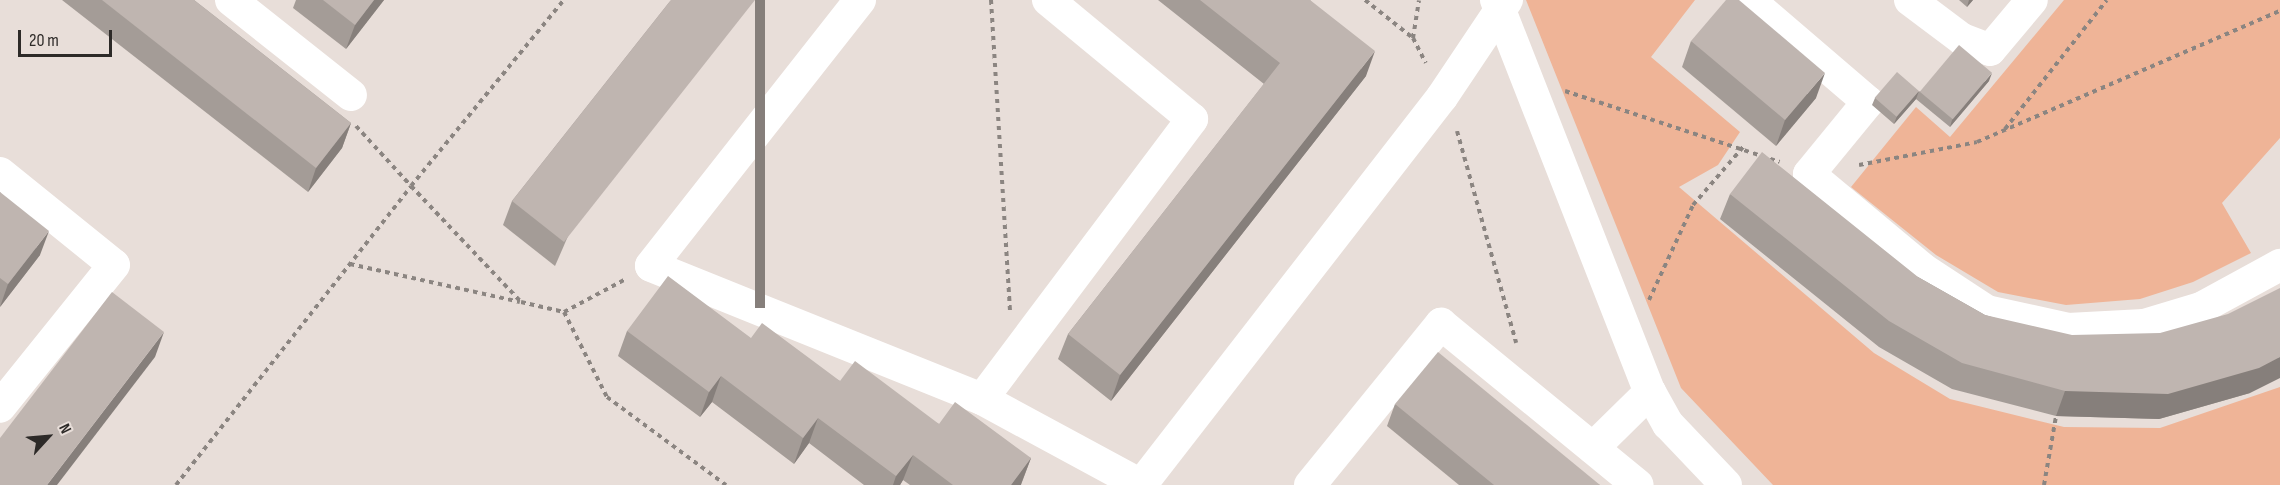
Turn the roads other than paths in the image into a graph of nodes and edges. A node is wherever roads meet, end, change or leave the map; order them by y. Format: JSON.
{"nodes":[{"id":1,"x":860,"y":0,"type":"edge"},
{"id":2,"x":1048,"y":0,"type":"edge"},
{"id":3,"x":1749,"y":0,"type":"edge"},
{"id":4,"x":1910,"y":0,"type":"edge"},
{"id":5,"x":2032,"y":0,"type":"edge"},
{"id":6,"x":241,"y":3,"type":"edge"},
{"id":7,"x":1501,"y":4,"type":"edge"},
{"id":8,"x":350,"y":106,"type":"road end"},
{"id":9,"x":0,"y":173,"type":"edge"},
{"id":10,"x":2280,"y":265,"type":"edge"},
{"id":11,"x":1650,"y":392,"type":"junction"},
{"id":12,"x":982,"y":399,"type":"junction"},
{"id":13,"x":0,"y":407,"type":"edge"},
{"id":14,"x":1593,"y":448,"type":"junction"},
{"id":15,"x":1310,"y":485,"type":"edge"},
{"id":16,"x":1638,"y":485,"type":"edge"},
{"id":17,"x":1726,"y":485,"type":"edge"}],
"edges":[{"from":1,"to":12,"type":"lane"},
{"from":2,"to":12,"type":"lane"},
{"from":3,"to":10,"type":"lane"},
{"from":4,"to":5,"type":"lane"},
{"from":6,"to":8,"type":"lane"},
{"from":7,"to":11,"type":"lane"},
{"from":7,"to":12,"type":"lane"},
{"from":9,"to":13,"type":"lane"},
{"from":11,"to":14,"type":"lane"},
{"from":11,"to":17,"type":"lane"},
{"from":14,"to":15,"type":"lane"},
{"from":14,"to":16,"type":"lane"}]}
